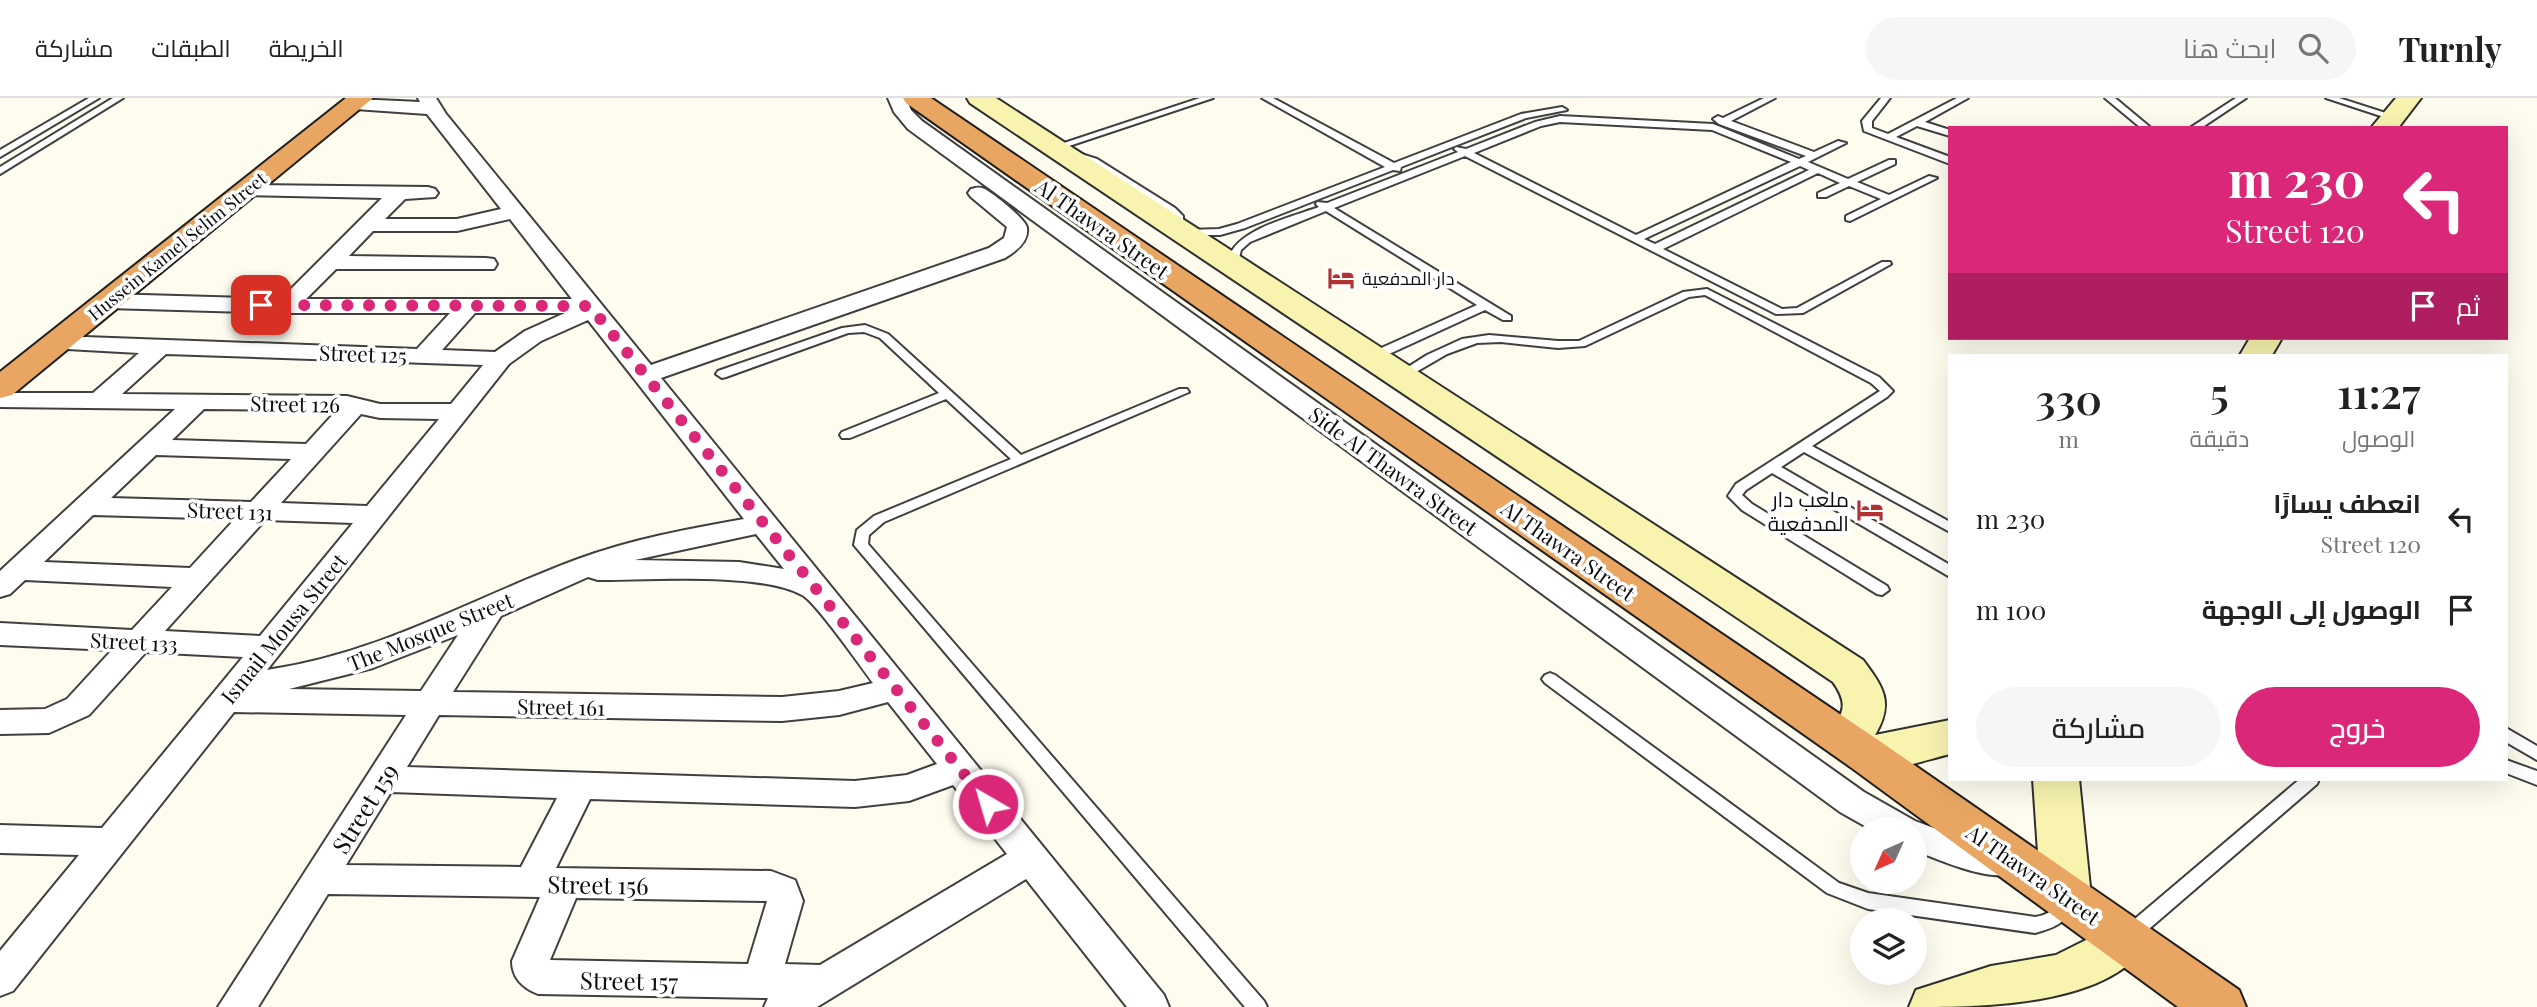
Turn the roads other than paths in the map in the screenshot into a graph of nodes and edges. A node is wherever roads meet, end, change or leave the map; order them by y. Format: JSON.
{"nodes":[{"id":1,"x":95,"y":98,"type":"edge"},
{"id":2,"x":119,"y":98,"type":"edge"},
{"id":3,"x":897,"y":98,"type":"edge"},
{"id":4,"x":979,"y":98,"type":"edge"},
{"id":5,"x":1209,"y":98,"type":"edge"},
{"id":6,"x":1266,"y":98,"type":"edge"},
{"id":7,"x":1771,"y":98,"type":"edge"},
{"id":8,"x":1886,"y":98,"type":"edge"},
{"id":9,"x":1964,"y":98,"type":"edge"},
{"id":10,"x":2109,"y":98,"type":"edge"},
{"id":11,"x":2242,"y":98,"type":"edge"},
{"id":12,"x":2330,"y":98,"type":"edge"},
{"id":13,"x":358,"y":101,"type":"edge"},
{"id":14,"x":430,"y":104,"type":"edge"},
{"id":15,"x":918,"y":113,"type":"edge"},
{"id":16,"x":2395,"y":114,"type":"edge"},
{"id":17,"x":1724,"y":121,"type":"junction"},
{"id":18,"x":1918,"y":123,"type":"junction"},
{"id":19,"x":2144,"y":126,"type":"edge"},
{"id":20,"x":2197,"y":126,"type":"edge"},
{"id":21,"x":1713,"y":127,"type":"junction"},
{"id":22,"x":1948,"y":133,"type":"edge"},
{"id":23,"x":1887,"y":138,"type":"junction"},
{"id":24,"x":1841,"y":143,"type":"dead end"},
{"id":25,"x":1451,"y":146,"type":"junction"},
{"id":26,"x":1058,"y":150,"type":"junction"},
{"id":27,"x":1465,"y":152,"type":"junction"},
{"id":28,"x":0,"y":154,"type":"edge"},
{"id":29,"x":1815,"y":156,"type":"junction"},
{"id":30,"x":1948,"y":160,"type":"edge"},
{"id":31,"x":1803,"y":162,"type":"junction"},
{"id":32,"x":1892,"y":162,"type":"dead end"},
{"id":33,"x":1394,"y":167,"type":"junction"},
{"id":34,"x":1819,"y":169,"type":"junction"},
{"id":35,"x":0,"y":171,"type":"edge"},
{"id":36,"x":1408,"y":175,"type":"junction"},
{"id":37,"x":1932,"y":178,"type":"dead end"},
{"id":38,"x":1850,"y":182,"type":"junction"},
{"id":39,"x":246,"y":191,"type":"junction"},
{"id":40,"x":399,"y":193,"type":"junction"},
{"id":41,"x":429,"y":194,"type":"dead end"},
{"id":42,"x":1822,"y":195,"type":"dead end"},
{"id":43,"x":1311,"y":198,"type":"junction"},
{"id":44,"x":1889,"y":199,"type":"junction"},
{"id":45,"x":1325,"y":207,"type":"junction"},
{"id":46,"x":515,"y":212,"type":"junction"},
{"id":47,"x":1850,"y":218,"type":"dead end"},
{"id":48,"x":367,"y":225,"type":"junction"},
{"id":49,"x":1233,"y":229,"type":"junction"},
{"id":50,"x":1181,"y":231,"type":"junction"},
{"id":51,"x":1635,"y":239,"type":"junction"},
{"id":52,"x":1654,"y":249,"type":"junction"},
{"id":53,"x":1240,"y":251,"type":"junction"},
{"id":54,"x":330,"y":262,"type":"junction"},
{"id":55,"x":486,"y":264,"type":"dead end"},
{"id":56,"x":1886,"y":264,"type":"dead end"},
{"id":57,"x":108,"y":301,"type":"junction"},
{"id":58,"x":1486,"y":305,"type":"junction"},
{"id":59,"x":287,"y":306,"type":"junction"},
{"id":60,"x":469,"y":306,"type":"junction"},
{"id":61,"x":592,"y":308,"type":"junction"},
{"id":62,"x":1507,"y":318,"type":"dead end"},
{"id":63,"x":57,"y":342,"type":"junction"},
{"id":64,"x":161,"y":346,"type":"junction"},
{"id":65,"x":423,"y":356,"type":"junction"},
{"id":66,"x":501,"y":359,"type":"junction"},
{"id":67,"x":1386,"y":367,"type":"junction"},
{"id":68,"x":722,"y":374,"type":"dead end"},
{"id":69,"x":646,"y":375,"type":"junction"},
{"id":70,"x":0,"y":388,"type":"edge"},
{"id":71,"x":1183,"y":392,"type":"dead end"},
{"id":72,"x":948,"y":394,"type":"junction"},
{"id":73,"x":0,"y":400,"type":"edge"},
{"id":74,"x":99,"y":401,"type":"junction"},
{"id":75,"x":197,"y":402,"type":"junction"},
{"id":76,"x":356,"y":405,"type":"junction"},
{"id":77,"x":458,"y":412,"type":"junction"},
{"id":78,"x":846,"y":435,"type":"dead end"},
{"id":79,"x":1803,"y":446,"type":"junction"},
{"id":80,"x":149,"y":447,"type":"junction"},
{"id":81,"x":313,"y":452,"type":"junction"},
{"id":82,"x":1019,"y":460,"type":"junction"},
{"id":83,"x":1771,"y":467,"type":"junction"},
{"id":84,"x":86,"y":506,"type":"junction"},
{"id":85,"x":258,"y":511,"type":"junction"},
{"id":86,"x":375,"y":514,"type":"junction"},
{"id":87,"x":764,"y":524,"type":"junction"},
{"id":88,"x":1948,"y":527,"type":"edge"},
{"id":89,"x":578,"y":570,"type":"junction"},
{"id":90,"x":1948,"y":571,"type":"edge"},
{"id":91,"x":9,"y":578,"type":"edge"},
{"id":92,"x":198,"y":578,"type":"junction"},
{"id":93,"x":816,"y":589,"type":"junction"},
{"id":94,"x":1882,"y":590,"type":"dead end"},
{"id":95,"x":490,"y":609,"type":"junction"},
{"id":96,"x":0,"y":634,"type":"edge"},
{"id":97,"x":139,"y":641,"type":"junction"},
{"id":98,"x":267,"y":647,"type":"junction"},
{"id":99,"x":1550,"y":679,"type":"dead end"},
{"id":100,"x":896,"y":689,"type":"junction"},
{"id":101,"x":231,"y":693,"type":"junction"},
{"id":102,"x":429,"y":704,"type":"junction"},
{"id":103,"x":0,"y":722,"type":"edge"},
{"id":104,"x":2508,"y":735,"type":"edge"},
{"id":105,"x":1948,"y":738,"type":"edge"},
{"id":106,"x":1856,"y":747,"type":"junction"},
{"id":107,"x":2537,"y":754,"type":"edge"},
{"id":108,"x":2508,"y":767,"type":"edge"},
{"id":109,"x":960,"y":769,"type":"junction"},
{"id":110,"x":2537,"y":778,"type":"edge"},
{"id":111,"x":382,"y":779,"type":"junction"},
{"id":112,"x":2056,"y":781,"type":"edge"},
{"id":113,"x":2309,"y":781,"type":"edge"},
{"id":114,"x":580,"y":785,"type":"junction"},
{"id":115,"x":1879,"y":817,"type":"edge"},
{"id":116,"x":0,"y":839,"type":"edge"},
{"id":117,"x":1927,"y":840,"type":"edge"},
{"id":118,"x":110,"y":842,"type":"junction"},
{"id":119,"x":1031,"y":858,"type":"junction"},
{"id":120,"x":2022,"y":866,"type":"junction"},
{"id":121,"x":319,"y":879,"type":"junction"},
{"id":122,"x":547,"y":883,"type":"junction"},
{"id":123,"x":2066,"y":897,"type":"junction"},
{"id":124,"x":2125,"y":939,"type":"junction"},
{"id":125,"x":0,"y":979,"type":"edge"},
{"id":126,"x":792,"y":996,"type":"edge"},
{"id":127,"x":237,"y":1007,"type":"edge"},
{"id":128,"x":1150,"y":1007,"type":"edge"},
{"id":129,"x":1257,"y":1007,"type":"edge"},
{"id":130,"x":1935,"y":1007,"type":"edge"},
{"id":131,"x":2220,"y":1007,"type":"edge"}],
"edges":[{"from":1,"to":28,"type":"lane"},
{"from":2,"to":35,"type":"lane"},
{"from":3,"to":15,"type":"street","name":"Side Al Thawra Street"},
{"from":4,"to":26,"type":"street"},
{"from":5,"to":26,"type":"lane"},
{"from":6,"to":33,"type":"lane"},
{"from":7,"to":17,"type":"lane"},
{"from":8,"to":23,"type":"lane"},
{"from":9,"to":18,"type":"lane"},
{"from":10,"to":19,"type":"lane"},
{"from":11,"to":20,"type":"lane"},
{"from":12,"to":16,"type":"lane"},
{"from":13,"to":14,"type":"street"},
{"from":13,"to":39,"type":"highway","name":"Hussein Kamel Selim Street"},
{"from":14,"to":46,"type":"street"},
{"from":15,"to":69,"type":"street"},
{"from":15,"to":106,"type":"highway","name":"Al Thawra Street"},
{"from":15,"to":115,"type":"street","name":"Side Al Thawra Street"},
{"from":17,"to":21,"type":"lane"},
{"from":17,"to":25,"type":"lane"},
{"from":17,"to":29,"type":"lane"},
{"from":18,"to":22,"type":"lane"},
{"from":18,"to":23,"type":"lane"},
{"from":21,"to":27,"type":"lane"},
{"from":21,"to":31,"type":"lane"},
{"from":23,"to":30,"type":"lane"},
{"from":24,"to":29,"type":"lane"},
{"from":25,"to":27,"type":"lane"},
{"from":25,"to":33,"type":"lane"},
{"from":26,"to":50,"type":"street"},
{"from":27,"to":36,"type":"lane"},
{"from":27,"to":51,"type":"lane"},
{"from":29,"to":31,"type":"lane"},
{"from":31,"to":34,"type":"lane"},
{"from":31,"to":51,"type":"lane"},
{"from":32,"to":38,"type":"lane"},
{"from":33,"to":36,"type":"lane"},
{"from":33,"to":43,"type":"lane"},
{"from":34,"to":38,"type":"lane"},
{"from":34,"to":52,"type":"lane"},
{"from":36,"to":45,"type":"lane"},
{"from":37,"to":44,"type":"lane"},
{"from":38,"to":42,"type":"lane"},
{"from":38,"to":44,"type":"lane"},
{"from":39,"to":40,"type":"street"},
{"from":39,"to":57,"type":"highway","name":"Hussein Kamel Selim Street"},
{"from":40,"to":41,"type":"street"},
{"from":40,"to":48,"type":"street"},
{"from":43,"to":45,"type":"lane"},
{"from":43,"to":49,"type":"lane"},
{"from":44,"to":47,"type":"lane"},
{"from":45,"to":53,"type":"lane"},
{"from":45,"to":58,"type":"lane"},
{"from":46,"to":48,"type":"street"},
{"from":46,"to":61,"type":"street"},
{"from":48,"to":54,"type":"street"},
{"from":49,"to":50,"type":"lane"},
{"from":49,"to":53,"type":"lane"},
{"from":50,"to":53,"type":"street"},
{"from":51,"to":52,"type":"lane"},
{"from":52,"to":56,"type":"lane"},
{"from":53,"to":67,"type":"street"},
{"from":54,"to":55,"type":"street"},
{"from":54,"to":59,"type":"street"},
{"from":57,"to":59,"type":"street"},
{"from":57,"to":63,"type":"highway","name":"Hussein Kamel Selim Street"},
{"from":58,"to":62,"type":"lane"},
{"from":58,"to":67,"type":"lane"},
{"from":59,"to":60,"type":"street"},
{"from":60,"to":61,"type":"street"},
{"from":60,"to":65,"type":"street"},
{"from":61,"to":66,"type":"street","name":"Ismail Mousa Street"},
{"from":61,"to":69,"type":"street"},
{"from":63,"to":64,"type":"street","name":"Street 125"},
{"from":63,"to":70,"type":"highway","name":"Hussein Kamel Selim Street"},
{"from":64,"to":65,"type":"street","name":"Street 125"},
{"from":64,"to":74,"type":"street"},
{"from":65,"to":66,"type":"street","name":"Street 125"},
{"from":66,"to":77,"type":"street","name":"Ismail Mousa Street"},
{"from":67,"to":79,"type":"lane"},
{"from":67,"to":106,"type":"street"},
{"from":68,"to":72,"type":"lane"},
{"from":69,"to":87,"type":"street"},
{"from":71,"to":82,"type":"lane"},
{"from":72,"to":78,"type":"lane"},
{"from":72,"to":82,"type":"lane"},
{"from":73,"to":74,"type":"street","name":"Street 126"},
{"from":74,"to":75,"type":"street","name":"Street 126"},
{"from":75,"to":76,"type":"street","name":"Street 126"},
{"from":75,"to":80,"type":"street"},
{"from":76,"to":77,"type":"street","name":"Street 126"},
{"from":76,"to":81,"type":"street"},
{"from":77,"to":86,"type":"street","name":"Ismail Mousa Street"},
{"from":79,"to":83,"type":"lane"},
{"from":79,"to":88,"type":"lane"},
{"from":80,"to":81,"type":"street"},
{"from":80,"to":84,"type":"street"},
{"from":81,"to":85,"type":"street"},
{"from":82,"to":129,"type":"lane"},
{"from":83,"to":90,"type":"lane"},
{"from":83,"to":94,"type":"lane"},
{"from":84,"to":85,"type":"street","name":"Street 131"},
{"from":84,"to":91,"type":"street"},
{"from":85,"to":86,"type":"street","name":"Street 131"},
{"from":85,"to":92,"type":"street"},
{"from":86,"to":98,"type":"street","name":"Ismail Mousa Street"},
{"from":87,"to":89,"type":"street","name":"The Mosque Street"},
{"from":87,"to":93,"type":"street"},
{"from":89,"to":93,"type":"street","name":"The Mosque Street"},
{"from":89,"to":95,"type":"street","name":"The Mosque Street"},
{"from":91,"to":92,"type":"street"},
{"from":92,"to":97,"type":"street"},
{"from":93,"to":100,"type":"street"},
{"from":95,"to":101,"type":"street","name":"The Mosque Street"},
{"from":95,"to":102,"type":"street","name":"Street 159"},
{"from":96,"to":97,"type":"street","name":"Street 133"},
{"from":97,"to":98,"type":"street","name":"Street 133"},
{"from":97,"to":103,"type":"street"},
{"from":98,"to":101,"type":"street","name":"Ismail Mousa Street"},
{"from":99,"to":123,"type":"lane"},
{"from":100,"to":102,"type":"street","name":"Street 161"},
{"from":100,"to":109,"type":"street"},
{"from":101,"to":102,"type":"street","name":"Street 161"},
{"from":101,"to":118,"type":"street","name":"Ismail Mousa Street"},
{"from":102,"to":111,"type":"street","name":"Street 159"},
{"from":104,"to":107,"type":"lane"},
{"from":105,"to":106,"type":"street"},
{"from":106,"to":120,"type":"highway","name":"Al Thawra Street"},
{"from":108,"to":110,"type":"lane"},
{"from":109,"to":114,"type":"street"},
{"from":109,"to":119,"type":"street"},
{"from":111,"to":114,"type":"street"},
{"from":111,"to":121,"type":"street","name":"Street 159"},
{"from":112,"to":123,"type":"street"},
{"from":113,"to":124,"type":"lane"},
{"from":114,"to":122,"type":"street"},
{"from":116,"to":118,"type":"street"},
{"from":117,"to":120,"type":"street"},
{"from":118,"to":125,"type":"street","name":"Ismail Mousa Street"},
{"from":119,"to":126,"type":"street"},
{"from":119,"to":128,"type":"street"},
{"from":120,"to":123,"type":"highway","name":"Al Thawra Street"},
{"from":121,"to":122,"type":"street","name":"Street 156"},
{"from":121,"to":127,"type":"street","name":"Street 159"},
{"from":122,"to":126,"type":"street","name":"Street 156"},
{"from":122,"to":126,"type":"street","name":"Street 157"},
{"from":123,"to":124,"type":"highway","name":"Al Thawra Street"},
{"from":124,"to":130,"type":"street"},
{"from":124,"to":131,"type":"highway","name":"Al Thawra Street"}]}
